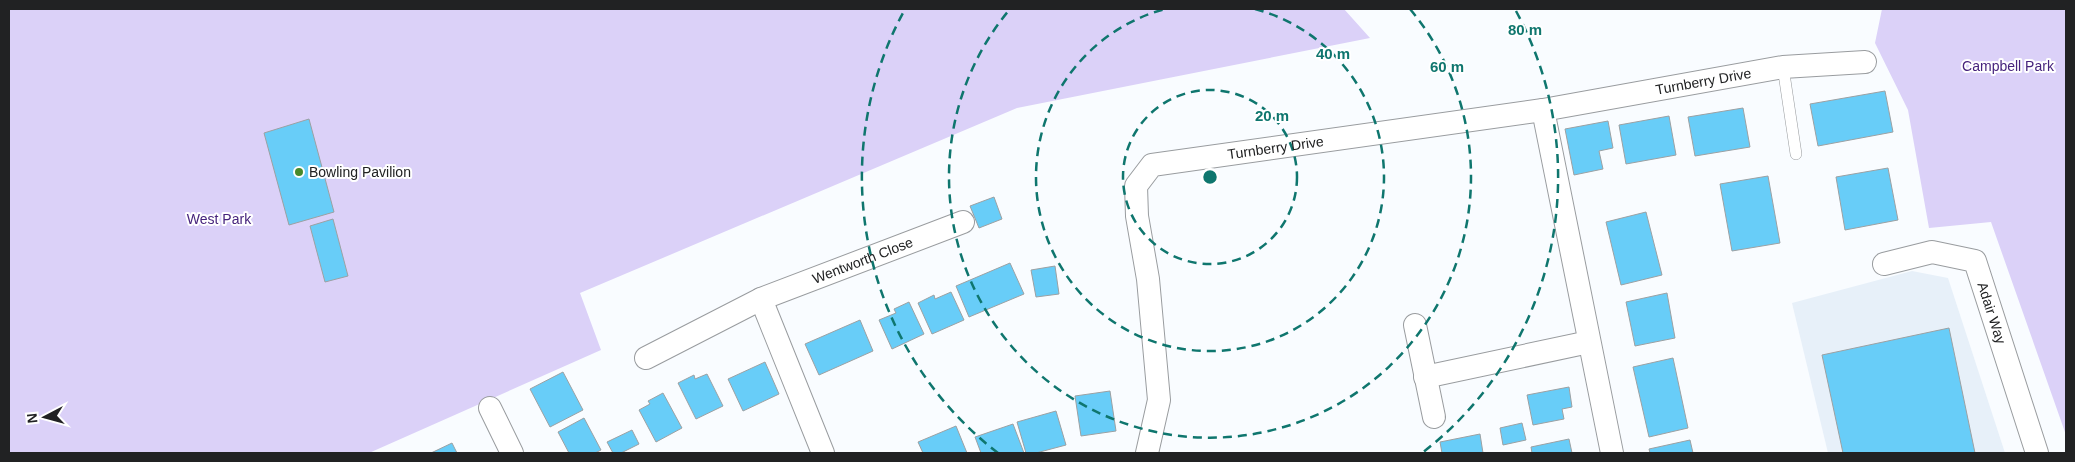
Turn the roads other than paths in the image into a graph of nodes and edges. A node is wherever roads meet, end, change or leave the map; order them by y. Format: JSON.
{"nodes":[{"id":1,"x":1865,"y":62,"type":"dead end"},
{"id":2,"x":1783,"y":67,"type":"junction"},
{"id":3,"x":1543,"y":110,"type":"junction"},
{"id":4,"x":1796,"y":154,"type":"dead end"},
{"id":5,"x":963,"y":222,"type":"dead end"},
{"id":6,"x":1884,"y":264,"type":"dead end"},
{"id":7,"x":762,"y":299,"type":"junction"},
{"id":8,"x":1415,"y":325,"type":"dead end"},
{"id":9,"x":1589,"y":342,"type":"junction"},
{"id":10,"x":646,"y":358,"type":"dead end"},
{"id":11,"x":1425,"y":376,"type":"junction"},
{"id":12,"x":490,"y":408,"type":"dead end"},
{"id":13,"x":1434,"y":417,"type":"dead end"},
{"id":14,"x":512,"y":453,"type":"edge"},
{"id":15,"x":823,"y":453,"type":"edge"},
{"id":16,"x":1147,"y":453,"type":"edge"},
{"id":17,"x":1612,"y":453,"type":"edge"},
{"id":18,"x":2037,"y":453,"type":"edge"}],
"edges":[{"from":1,"to":2,"type":"street","name":"Turnberry Drive"},
{"from":2,"to":3,"type":"street","name":"Turnberry Drive"},
{"from":2,"to":4,"type":"lane"},
{"from":3,"to":9,"type":"street"},
{"from":3,"to":16,"type":"street","name":"Turnberry Drive"},
{"from":5,"to":7,"type":"street","name":"Wentworth Close"},
{"from":6,"to":18,"type":"street","name":"Adair Way"},
{"from":7,"to":10,"type":"street","name":"Wentworth Close"},
{"from":7,"to":15,"type":"street"},
{"from":8,"to":11,"type":"street"},
{"from":9,"to":11,"type":"street"},
{"from":9,"to":17,"type":"street"},
{"from":11,"to":13,"type":"street"},
{"from":12,"to":14,"type":"street"}]}
